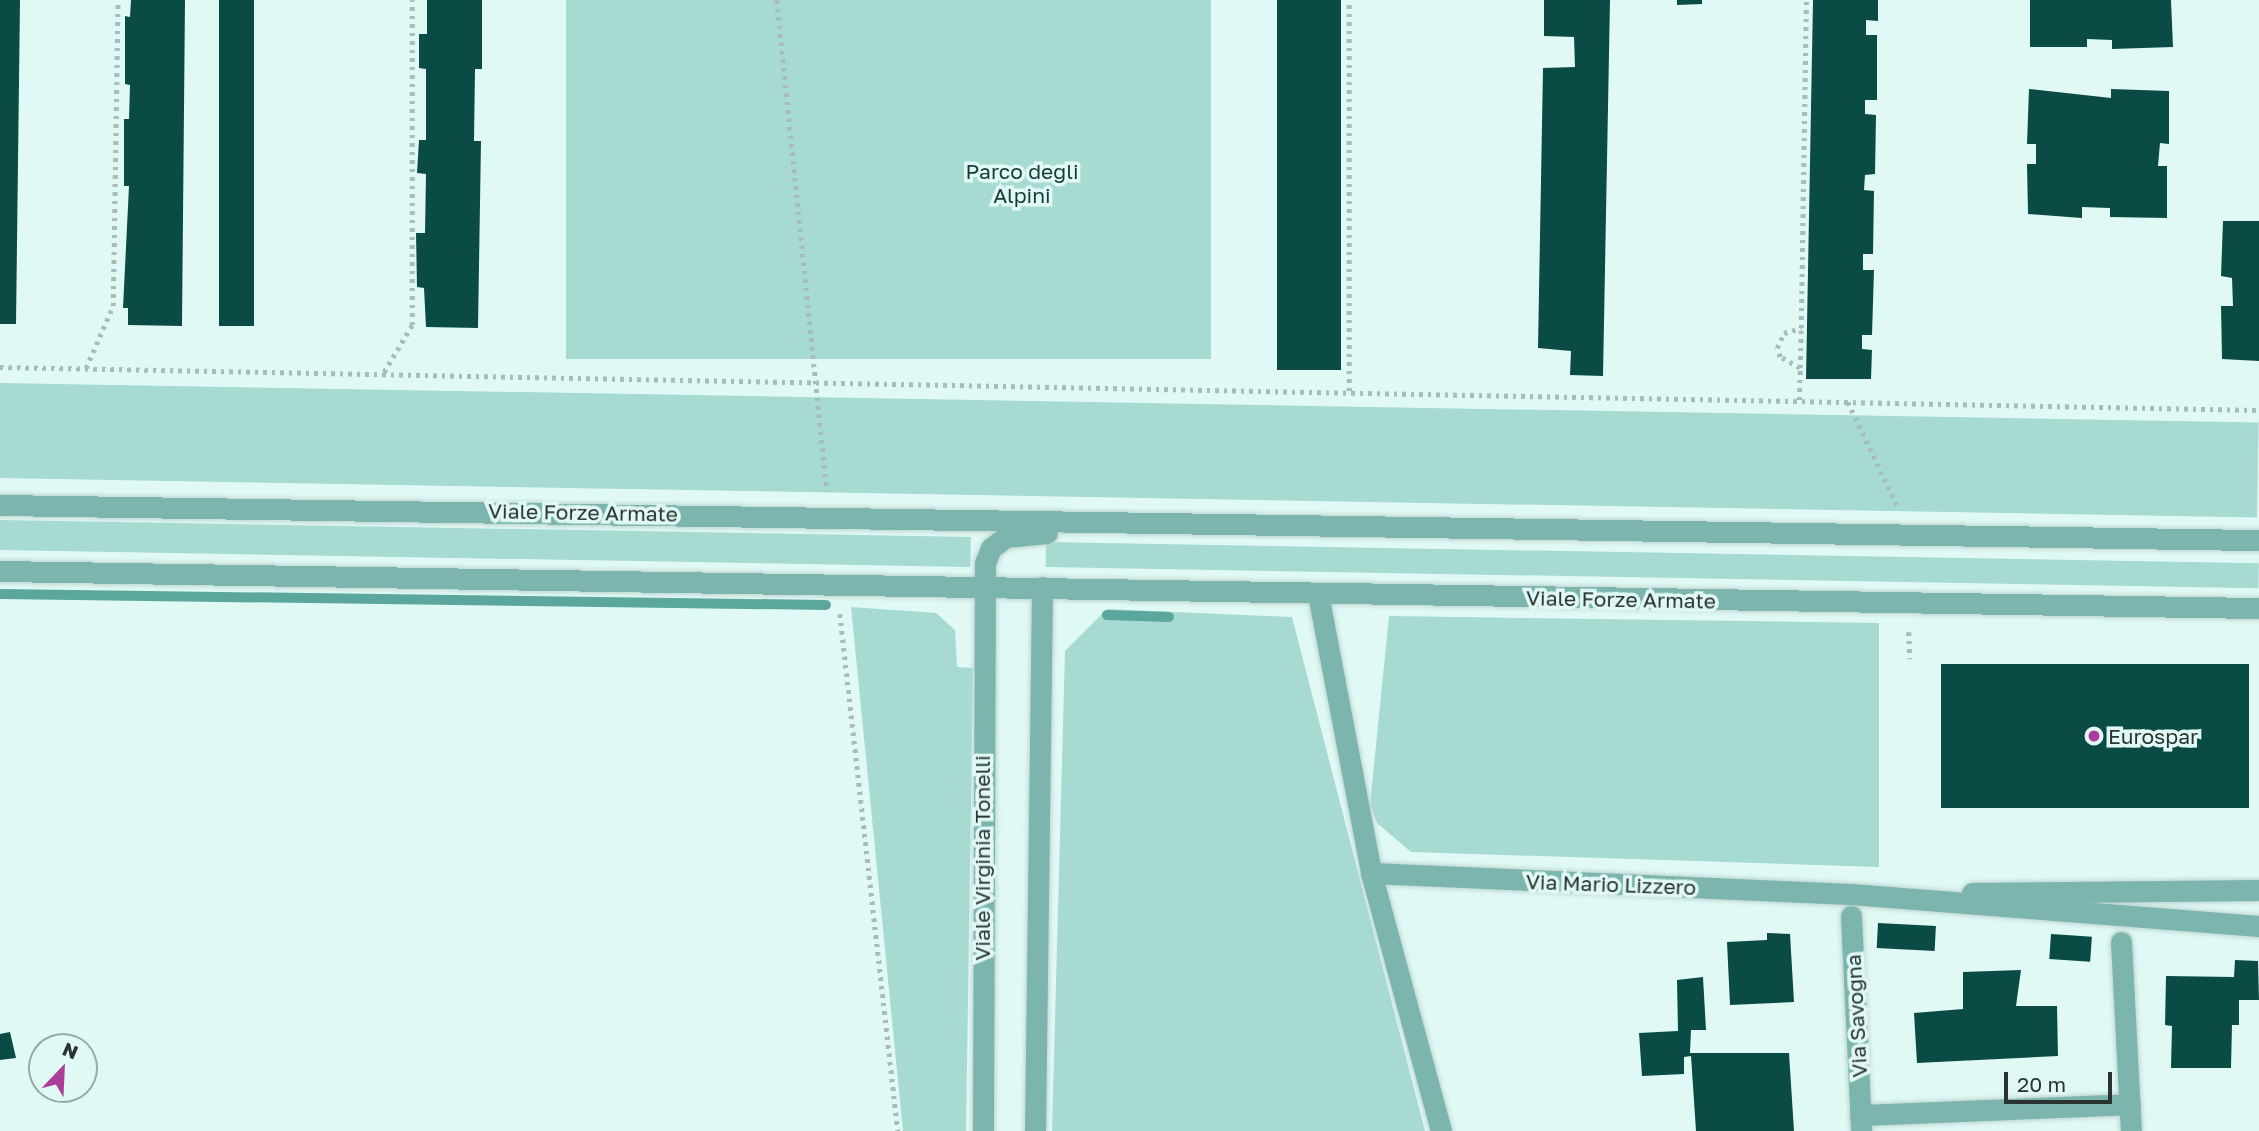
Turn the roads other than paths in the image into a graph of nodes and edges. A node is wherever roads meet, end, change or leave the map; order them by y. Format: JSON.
{"nodes":[{"id":1,"x":0,"y":505,"type":"edge"},
{"id":2,"x":1166,"y":523,"type":"junction"},
{"id":3,"x":2259,"y":540,"type":"edge"},
{"id":4,"x":0,"y":571,"type":"edge"},
{"id":5,"x":984,"y":586,"type":"junction"},
{"id":6,"x":1042,"y":587,"type":"junction"},
{"id":7,"x":1318,"y":594,"type":"junction"},
{"id":8,"x":2259,"y":608,"type":"edge"},
{"id":9,"x":1371,"y":873,"type":"junction"},
{"id":10,"x":2259,"y":890,"type":"edge"},
{"id":11,"x":1851,"y":894,"type":"junction"},
{"id":12,"x":1851,"y":916,"type":"dead end"},
{"id":13,"x":2259,"y":926,"type":"edge"},
{"id":14,"x":2121,"y":942,"type":"dead end"},
{"id":15,"x":2130,"y":1104,"type":"junction"},
{"id":16,"x":1861,"y":1123,"type":"edge"},
{"id":17,"x":983,"y":1131,"type":"edge"},
{"id":18,"x":1035,"y":1131,"type":"edge"},
{"id":19,"x":1441,"y":1131,"type":"edge"},
{"id":20,"x":2131,"y":1131,"type":"edge"}],
"edges":[{"from":1,"to":2,"type":"street","name":"Viale Forze Armate"},
{"from":2,"to":3,"type":"street","name":"Viale Forze Armate"},
{"from":2,"to":5,"type":"street","name":"Viale Forze Armate"},
{"from":4,"to":5,"type":"street","name":"Viale Forze Armate"},
{"from":5,"to":6,"type":"street","name":"Viale Forze Armate"},
{"from":5,"to":17,"type":"street","name":"Viale Virginia Tonelli"},
{"from":6,"to":7,"type":"street","name":"Viale Forze Armate"},
{"from":6,"to":18,"type":"street"},
{"from":7,"to":8,"type":"street","name":"Viale Forze Armate"},
{"from":7,"to":9,"type":"street"},
{"from":9,"to":11,"type":"street","name":"Via Mario Lizzero"},
{"from":9,"to":19,"type":"street"},
{"from":10,"to":11,"type":"street","name":"Via Mario Lizzero"},
{"from":11,"to":13,"type":"street","name":"Via Mario Lizzero"},
{"from":12,"to":16,"type":"street","name":"Via Savogna"},
{"from":14,"to":15,"type":"street"},
{"from":15,"to":16,"type":"street","name":"Via Savogna"},
{"from":15,"to":20,"type":"street"}]}
